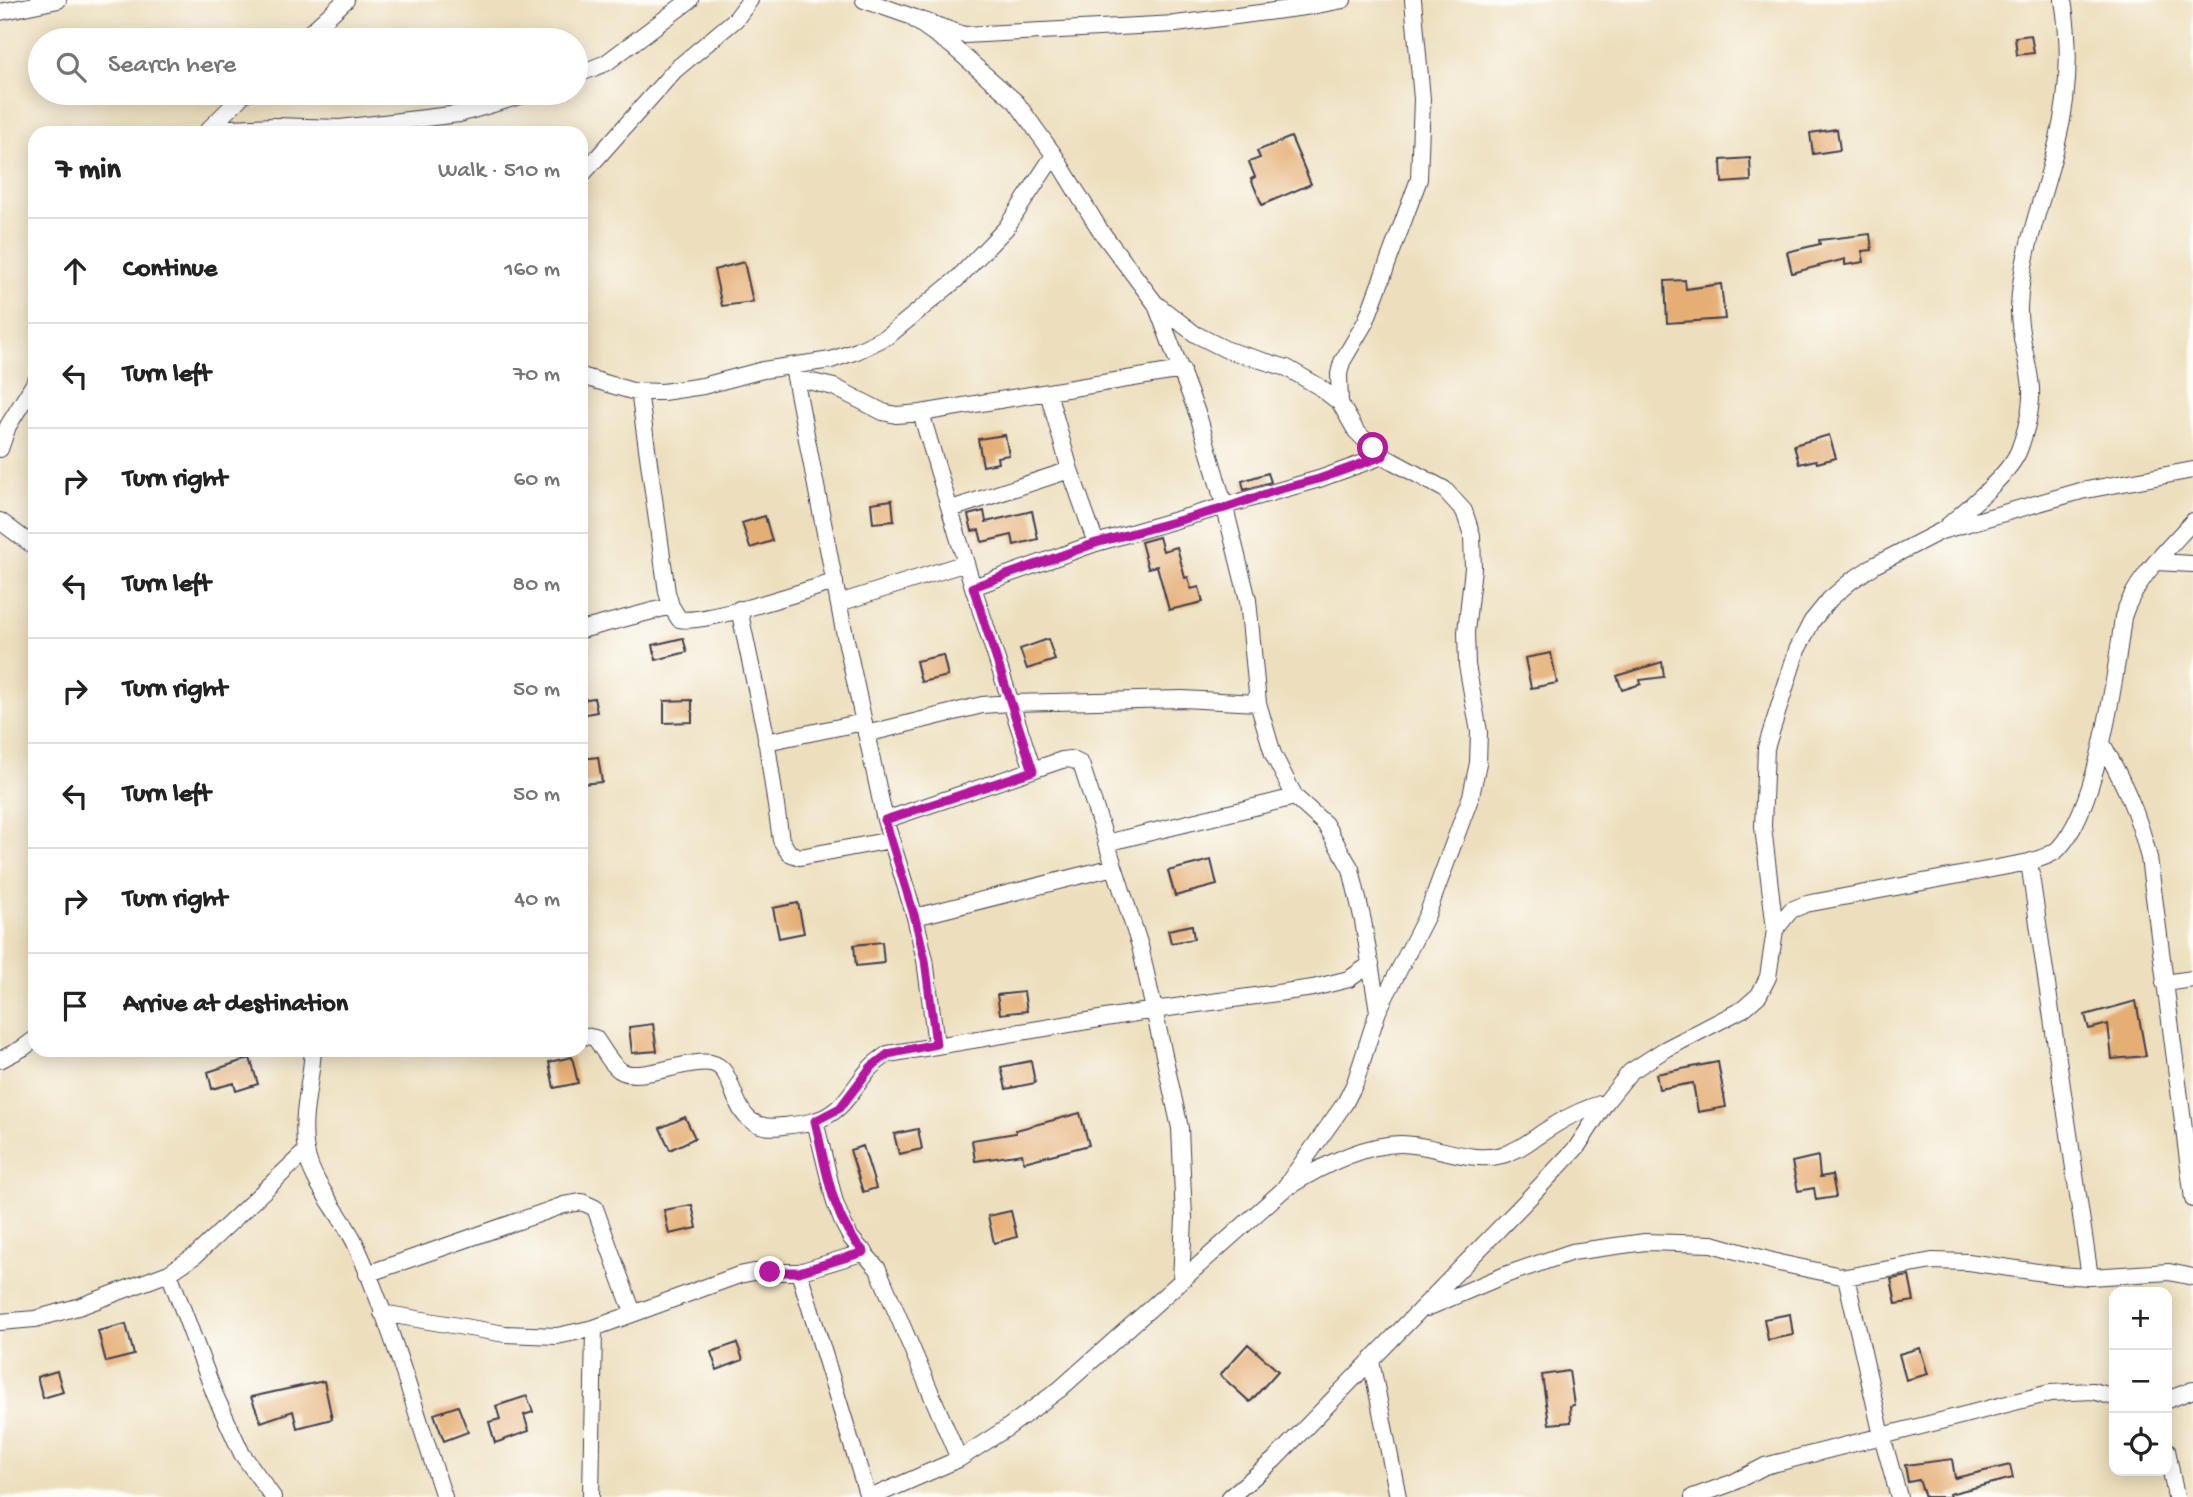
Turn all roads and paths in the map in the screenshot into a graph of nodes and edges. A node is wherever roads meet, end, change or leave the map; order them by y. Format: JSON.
{"nodes":[{"id":1,"x":55,"y":0,"type":"edge"},
{"id":2,"x":346,"y":0,"type":"edge"},
{"id":3,"x":690,"y":0,"type":"edge"},
{"id":4,"x":750,"y":0,"type":"edge"},
{"id":5,"x":864,"y":0,"type":"edge"},
{"id":6,"x":1343,"y":0,"type":"edge"},
{"id":7,"x":1413,"y":0,"type":"edge"},
{"id":8,"x":2063,"y":0,"type":"edge"},
{"id":9,"x":0,"y":12,"type":"edge"},
{"id":10,"x":912,"y":18,"type":"junction"},
{"id":11,"x":315,"y":28,"type":"edge"},
{"id":12,"x":588,"y":70,"type":"edge"},
{"id":13,"x":232,"y":105,"type":"edge"},
{"id":14,"x":489,"y":105,"type":"edge"},
{"id":15,"x":212,"y":126,"type":"edge"},
{"id":16,"x":357,"y":126,"type":"edge"},
{"id":17,"x":1054,"y":155,"type":"junction"},
{"id":18,"x":588,"y":168,"type":"edge"},
{"id":19,"x":1155,"y":303,"type":"junction"},
{"id":20,"x":1182,"y":370,"type":"junction"},
{"id":21,"x":794,"y":372,"type":"junction"},
{"id":22,"x":588,"y":378,"type":"edge"},
{"id":23,"x":639,"y":391,"type":"junction"},
{"id":24,"x":1048,"y":392,"type":"junction"},
{"id":25,"x":28,"y":394,"type":"edge"},
{"id":26,"x":1340,"y":403,"type":"junction"},
{"id":27,"x":921,"y":413,"type":"junction"},
{"id":28,"x":0,"y":449,"type":"edge"},
{"id":29,"x":1383,"y":456,"type":"junction"},
{"id":30,"x":1070,"y":470,"type":"junction"},
{"id":31,"x":2193,"y":470,"type":"edge"},
{"id":32,"x":1225,"y":508,"type":"junction"},
{"id":33,"x":951,"y":509,"type":"junction"},
{"id":34,"x":2193,"y":521,"type":"edge"},
{"id":35,"x":0,"y":522,"type":"edge"},
{"id":36,"x":1941,"y":531,"type":"junction"},
{"id":37,"x":28,"y":542,"type":"edge"},
{"id":38,"x":1096,"y":543,"type":"junction"},
{"id":39,"x":2156,"y":562,"type":"junction"},
{"id":40,"x":966,"y":563,"type":"junction"},
{"id":41,"x":2193,"y":564,"type":"edge"},
{"id":42,"x":835,"y":582,"type":"junction"},
{"id":43,"x":973,"y":587,"type":"junction"},
{"id":44,"x":839,"y":603,"type":"junction"},
{"id":45,"x":671,"y":606,"type":"junction"},
{"id":46,"x":739,"y":609,"type":"junction"},
{"id":47,"x":588,"y":628,"type":"edge"},
{"id":48,"x":1011,"y":703,"type":"junction"},
{"id":49,"x":1258,"y":703,"type":"junction"},
{"id":50,"x":865,"y":728,"type":"junction"},
{"id":51,"x":766,"y":742,"type":"junction"},
{"id":52,"x":2102,"y":743,"type":"junction"},
{"id":53,"x":1033,"y":771,"type":"junction"},
{"id":54,"x":1295,"y":797,"type":"junction"},
{"id":55,"x":885,"y":820,"type":"junction"},
{"id":56,"x":891,"y":840,"type":"junction"},
{"id":57,"x":1106,"y":843,"type":"junction"},
{"id":58,"x":2029,"y":862,"type":"junction"},
{"id":59,"x":1114,"y":867,"type":"junction"},
{"id":60,"x":915,"y":918,"type":"junction"},
{"id":61,"x":1775,"y":930,"type":"junction"},
{"id":62,"x":1371,"y":964,"type":"junction"},
{"id":63,"x":2193,"y":979,"type":"edge"},
{"id":64,"x":2164,"y":983,"type":"junction"},
{"id":65,"x":1154,"y":1010,"type":"junction"},
{"id":66,"x":1378,"y":1010,"type":"junction"},
{"id":67,"x":588,"y":1036,"type":"edge"},
{"id":68,"x":28,"y":1044,"type":"edge"},
{"id":69,"x":936,"y":1044,"type":"junction"},
{"id":70,"x":312,"y":1057,"type":"edge"},
{"id":71,"x":0,"y":1060,"type":"edge"},
{"id":72,"x":1606,"y":1102,"type":"junction"},
{"id":73,"x":815,"y":1121,"type":"junction"},
{"id":74,"x":306,"y":1152,"type":"junction"},
{"id":75,"x":1283,"y":1190,"type":"junction"},
{"id":76,"x":2193,"y":1199,"type":"edge"},
{"id":77,"x":864,"y":1252,"type":"junction"},
{"id":78,"x":799,"y":1272,"type":"junction"},
{"id":79,"x":169,"y":1273,"type":"junction"},
{"id":80,"x":367,"y":1273,"type":"junction"},
{"id":81,"x":2090,"y":1277,"type":"junction"},
{"id":82,"x":2193,"y":1277,"type":"edge"},
{"id":83,"x":1846,"y":1278,"type":"junction"},
{"id":84,"x":1181,"y":1282,"type":"junction"},
{"id":85,"x":1421,"y":1311,"type":"junction"},
{"id":86,"x":382,"y":1312,"type":"junction"},
{"id":87,"x":633,"y":1313,"type":"junction"},
{"id":88,"x":0,"y":1322,"type":"edge"},
{"id":89,"x":594,"y":1328,"type":"junction"},
{"id":90,"x":1371,"y":1361,"type":"junction"},
{"id":91,"x":2193,"y":1390,"type":"edge"},
{"id":92,"x":2109,"y":1396,"type":"edge"},
{"id":93,"x":2172,"y":1398,"type":"edge"},
{"id":94,"x":1882,"y":1436,"type":"junction"},
{"id":95,"x":958,"y":1459,"type":"junction"},
{"id":96,"x":2172,"y":1476,"type":"edge"},
{"id":97,"x":1733,"y":1490,"type":"edge"},
{"id":98,"x":273,"y":1497,"type":"edge"},
{"id":99,"x":444,"y":1497,"type":"edge"},
{"id":100,"x":591,"y":1497,"type":"edge"},
{"id":101,"x":870,"y":1497,"type":"edge"},
{"id":102,"x":1230,"y":1497,"type":"edge"},
{"id":103,"x":1398,"y":1497,"type":"edge"},
{"id":104,"x":1693,"y":1497,"type":"edge"},
{"id":105,"x":1899,"y":1497,"type":"edge"},
{"id":106,"x":2176,"y":1497,"type":"edge"}],
"edges":[{"from":1,"to":9,"type":"street"},
{"from":2,"to":11,"type":"street"},
{"from":3,"to":12,"type":"street"},
{"from":4,"to":18,"type":"street"},
{"from":5,"to":10,"type":"street"},
{"from":6,"to":10,"type":"street"},
{"from":7,"to":26,"type":"street"},
{"from":8,"to":36,"type":"street"},
{"from":10,"to":17,"type":"street"},
{"from":13,"to":15,"type":"street"},
{"from":14,"to":16,"type":"street"},
{"from":17,"to":19,"type":"street"},
{"from":17,"to":21,"type":"street"},
{"from":19,"to":20,"type":"street"},
{"from":19,"to":26,"type":"street"},
{"from":20,"to":24,"type":"street"},
{"from":20,"to":32,"type":"street"},
{"from":21,"to":23,"type":"street"},
{"from":21,"to":27,"type":"street"},
{"from":21,"to":42,"type":"street"},
{"from":22,"to":23,"type":"street"},
{"from":23,"to":45,"type":"street"},
{"from":24,"to":27,"type":"street"},
{"from":24,"to":30,"type":"street"},
{"from":25,"to":28,"type":"street"},
{"from":26,"to":29,"type":"street"},
{"from":27,"to":33,"type":"street"},
{"from":29,"to":32,"type":"street"},
{"from":29,"to":66,"type":"street"},
{"from":30,"to":33,"type":"street"},
{"from":30,"to":38,"type":"street"},
{"from":31,"to":36,"type":"street"},
{"from":32,"to":38,"type":"street"},
{"from":32,"to":49,"type":"street"},
{"from":33,"to":40,"type":"street"},
{"from":34,"to":39,"type":"street"},
{"from":35,"to":37,"type":"street"},
{"from":36,"to":61,"type":"street"},
{"from":38,"to":43,"type":"street"},
{"from":39,"to":41,"type":"street"},
{"from":39,"to":52,"type":"street"},
{"from":40,"to":43,"type":"street"},
{"from":40,"to":44,"type":"street"},
{"from":42,"to":44,"type":"street"},
{"from":42,"to":46,"type":"street"},
{"from":43,"to":48,"type":"street"},
{"from":44,"to":50,"type":"street"},
{"from":45,"to":46,"type":"street"},
{"from":45,"to":47,"type":"street"},
{"from":46,"to":51,"type":"street"},
{"from":48,"to":49,"type":"street"},
{"from":48,"to":50,"type":"street"},
{"from":48,"to":53,"type":"street"},
{"from":49,"to":54,"type":"street"},
{"from":50,"to":51,"type":"street"},
{"from":50,"to":55,"type":"street"},
{"from":51,"to":56,"type":"street"},
{"from":52,"to":58,"type":"street"},
{"from":52,"to":64,"type":"street"},
{"from":53,"to":55,"type":"street"},
{"from":53,"to":57,"type":"street"},
{"from":54,"to":57,"type":"street"},
{"from":54,"to":62,"type":"street"},
{"from":55,"to":56,"type":"street"},
{"from":56,"to":60,"type":"street"},
{"from":57,"to":59,"type":"street"},
{"from":58,"to":61,"type":"street"},
{"from":58,"to":81,"type":"street"},
{"from":59,"to":60,"type":"street"},
{"from":59,"to":65,"type":"street"},
{"from":60,"to":69,"type":"street"},
{"from":61,"to":72,"type":"street"},
{"from":62,"to":65,"type":"street"},
{"from":62,"to":66,"type":"street"},
{"from":63,"to":64,"type":"street"},
{"from":64,"to":76,"type":"street"},
{"from":65,"to":69,"type":"street"},
{"from":65,"to":84,"type":"street"},
{"from":66,"to":75,"type":"street"},
{"from":67,"to":73,"type":"street"},
{"from":68,"to":71,"type":"street"},
{"from":69,"to":73,"type":"street"},
{"from":70,"to":74,"type":"street"},
{"from":72,"to":75,"type":"street"},
{"from":72,"to":85,"type":"street"},
{"from":73,"to":77,"type":"street"},
{"from":74,"to":79,"type":"street"},
{"from":74,"to":80,"type":"street"},
{"from":75,"to":84,"type":"street"},
{"from":77,"to":78,"type":"street"},
{"from":77,"to":95,"type":"street"},
{"from":78,"to":87,"type":"street"},
{"from":78,"to":101,"type":"street"},
{"from":79,"to":88,"type":"street"},
{"from":79,"to":98,"type":"street"},
{"from":80,"to":86,"type":"street"},
{"from":80,"to":87,"type":"street"},
{"from":81,"to":82,"type":"street"},
{"from":81,"to":83,"type":"street"},
{"from":83,"to":85,"type":"street"},
{"from":83,"to":94,"type":"street"},
{"from":84,"to":95,"type":"street"},
{"from":85,"to":90,"type":"street"},
{"from":86,"to":89,"type":"street"},
{"from":86,"to":99,"type":"street"},
{"from":87,"to":89,"type":"street"},
{"from":89,"to":100,"type":"street"},
{"from":90,"to":102,"type":"street"},
{"from":90,"to":103,"type":"street"},
{"from":91,"to":93,"type":"street"},
{"from":92,"to":94,"type":"street"},
{"from":94,"to":97,"type":"street"},
{"from":94,"to":105,"type":"street"},
{"from":95,"to":101,"type":"street"},
{"from":96,"to":106,"type":"street"},
{"from":97,"to":104,"type":"street"}]}
